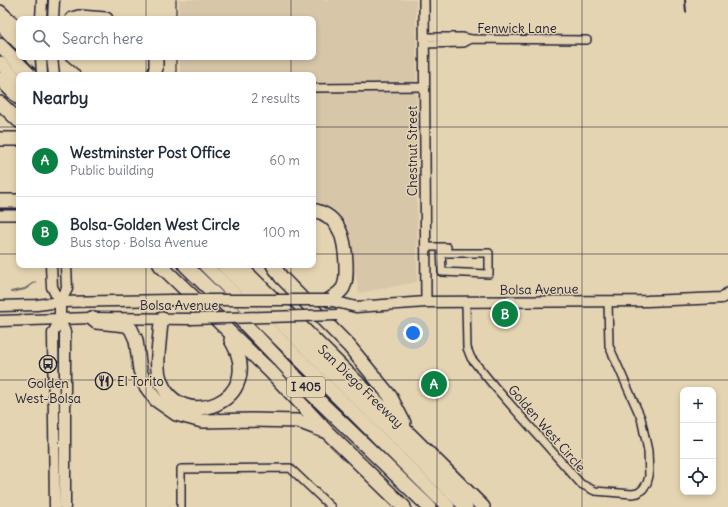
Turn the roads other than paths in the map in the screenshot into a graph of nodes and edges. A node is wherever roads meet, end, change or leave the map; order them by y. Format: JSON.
{"nodes":[{"id":1,"x":42,"y":0,"type":"edge"},
{"id":2,"x":54,"y":0,"type":"edge"},
{"id":3,"x":424,"y":0,"type":"edge"},
{"id":4,"x":0,"y":12,"type":"edge"},
{"id":5,"x":41,"y":16,"type":"edge"},
{"id":6,"x":53,"y":16,"type":"edge"},
{"id":7,"x":0,"y":24,"type":"edge"},
{"id":8,"x":16,"y":26,"type":"edge"},
{"id":9,"x":16,"y":40,"type":"edge"},
{"id":10,"x":424,"y":40,"type":"junction"},
{"id":11,"x":587,"y":40,"type":"dead end"},
{"id":12,"x":0,"y":45,"type":"edge"},
{"id":13,"x":36,"y":60,"type":"edge"},
{"id":14,"x":42,"y":60,"type":"edge"},
{"id":15,"x":52,"y":60,"type":"edge"},
{"id":16,"x":56,"y":60,"type":"edge"},
{"id":17,"x":156,"y":60,"type":"edge"},
{"id":18,"x":0,"y":63,"type":"edge"},
{"id":19,"x":27,"y":72,"type":"edge"},
{"id":20,"x":42,"y":72,"type":"edge"},
{"id":21,"x":47,"y":72,"type":"edge"},
{"id":22,"x":54,"y":72,"type":"edge"},
{"id":23,"x":70,"y":72,"type":"edge"},
{"id":24,"x":155,"y":72,"type":"edge"},
{"id":25,"x":0,"y":79,"type":"edge"},
{"id":26,"x":16,"y":79,"type":"edge"},
{"id":27,"x":424,"y":87,"type":"junction"},
{"id":28,"x":316,"y":88,"type":"edge"},
{"id":29,"x":16,"y":95,"type":"edge"},
{"id":30,"x":0,"y":103,"type":"edge"},
{"id":31,"x":16,"y":118,"type":"edge"},
{"id":32,"x":0,"y":139,"type":"edge"},
{"id":33,"x":16,"y":139,"type":"edge"},
{"id":34,"x":16,"y":200,"type":"edge"},
{"id":35,"x":0,"y":201,"type":"edge"},
{"id":36,"x":16,"y":204,"type":"edge"},
{"id":37,"x":0,"y":206,"type":"edge"},
{"id":38,"x":316,"y":211,"type":"edge"},
{"id":39,"x":0,"y":215,"type":"edge"},
{"id":40,"x":16,"y":215,"type":"edge"},
{"id":41,"x":425,"y":247,"type":"junction"},
{"id":42,"x":441,"y":247,"type":"junction"},
{"id":43,"x":51,"y":268,"type":"edge"},
{"id":44,"x":66,"y":268,"type":"edge"},
{"id":45,"x":163,"y":268,"type":"edge"},
{"id":46,"x":188,"y":268,"type":"edge"},
{"id":47,"x":208,"y":268,"type":"edge"},
{"id":48,"x":226,"y":268,"type":"edge"},
{"id":49,"x":242,"y":268,"type":"edge"},
{"id":50,"x":275,"y":268,"type":"edge"},
{"id":51,"x":726,"y":299,"type":"edge"},
{"id":52,"x":329,"y":300,"type":"junction"},
{"id":53,"x":608,"y":301,"type":"junction"},
{"id":54,"x":60,"y":302,"type":"junction"},
{"id":55,"x":426,"y":302,"type":"junction"},
{"id":56,"x":466,"y":302,"type":"junction"},
{"id":57,"x":0,"y":306,"type":"edge"},
{"id":58,"x":356,"y":307,"type":"junction"},
{"id":59,"x":91,"y":318,"type":"junction"},
{"id":60,"x":162,"y":319,"type":"junction"},
{"id":61,"x":60,"y":320,"type":"junction"},
{"id":62,"x":0,"y":321,"type":"edge"},
{"id":63,"x":224,"y":328,"type":"junction"},
{"id":64,"x":340,"y":366,"type":"junction"},
{"id":65,"x":368,"y":410,"type":"junction"},
{"id":66,"x":328,"y":433,"type":"junction"},
{"id":67,"x":410,"y":434,"type":"junction"},
{"id":68,"x":55,"y":507,"type":"edge"},
{"id":69,"x":65,"y":507,"type":"edge"},
{"id":70,"x":181,"y":507,"type":"edge"},
{"id":71,"x":331,"y":507,"type":"edge"},
{"id":72,"x":404,"y":507,"type":"edge"},
{"id":73,"x":429,"y":507,"type":"edge"},
{"id":74,"x":448,"y":507,"type":"edge"},
{"id":75,"x":466,"y":507,"type":"edge"},
{"id":76,"x":483,"y":507,"type":"edge"}],
"edges":[{"from":1,"to":5,"type":"main road"},
{"from":2,"to":6,"type":"main road"},
{"from":3,"to":10,"type":"street","name":"Chestnut Street"},
{"from":4,"to":8,"type":"highway"},
{"from":7,"to":9,"type":"highway"},
{"from":10,"to":11,"type":"street","name":"Fenwick Lane"},
{"from":10,"to":27,"type":"street","name":"Chestnut Street"},
{"from":12,"to":19,"type":"highway"},
{"from":13,"to":21,"type":"highway"},
{"from":14,"to":20,"type":"main road","bridge":true},
{"from":15,"to":22,"type":"main road","bridge":true},
{"from":16,"to":23,"type":"highway"},
{"from":17,"to":24,"type":"highway"},
{"from":18,"to":26,"type":"highway"},
{"from":25,"to":29,"type":"highway"},
{"from":27,"to":28,"type":"street"},
{"from":27,"to":41,"type":"street","name":"Chestnut Street"},
{"from":30,"to":31,"type":"highway"},
{"from":32,"to":33,"type":"highway"},
{"from":34,"to":35,"type":"highway"},
{"from":36,"to":37,"type":"street"},
{"from":38,"to":52,"type":"highway"},
{"from":39,"to":40,"type":"street"},
{"from":41,"to":42,"type":"street"},
{"from":41,"to":55,"type":"street","name":"Chestnut Street"},
{"from":42,"to":42,"type":"street"},
{"from":43,"to":54,"type":"main road"},
{"from":44,"to":54,"type":"main road"},
{"from":45,"to":63,"type":"highway"},
{"from":46,"to":73,"type":"highway","number":"I 405"},
{"from":47,"to":74,"type":"highway"},
{"from":48,"to":65,"type":"highway"},
{"from":49,"to":64,"type":"highway","name":"San Diego Freeway","number":"I 405"},
{"from":50,"to":67,"type":"highway"},
{"from":51,"to":53,"type":"main road","name":"Bolsa Avenue"},
{"from":52,"to":54,"type":"main road","name":"Bolsa Avenue","bridge":true},
{"from":52,"to":58,"type":"main road","name":"Bolsa Avenue"},
{"from":53,"to":56,"type":"main road","name":"Bolsa Avenue"},
{"from":53,"to":56,"type":"street","name":"Golden West Circle"},
{"from":54,"to":57,"type":"main road","name":"Bolsa Avenue"},
{"from":54,"to":61,"type":"main road"},
{"from":55,"to":56,"type":"main road","name":"Bolsa Avenue"},
{"from":55,"to":58,"type":"main road","name":"Bolsa Avenue"},
{"from":58,"to":60,"type":"main road","name":"Bolsa Avenue","bridge":true},
{"from":59,"to":60,"type":"main road","name":"Bolsa Avenue"},
{"from":59,"to":61,"type":"main road","name":"Bolsa Avenue"},
{"from":59,"to":66,"type":"highway"},
{"from":60,"to":63,"type":"highway"},
{"from":61,"to":62,"type":"main road","name":"Bolsa Avenue"},
{"from":61,"to":68,"type":"main road"},
{"from":61,"to":69,"type":"main road"},
{"from":63,"to":66,"type":"highway"},
{"from":64,"to":65,"type":"highway"},
{"from":64,"to":67,"type":"highway","name":"San Diego Freeway","number":"I 405"},
{"from":65,"to":75,"type":"highway"},
{"from":66,"to":72,"type":"highway"},
{"from":67,"to":76,"type":"highway","name":"San Diego Freeway","number":"I 405"},
{"from":70,"to":71,"type":"street"}]}
